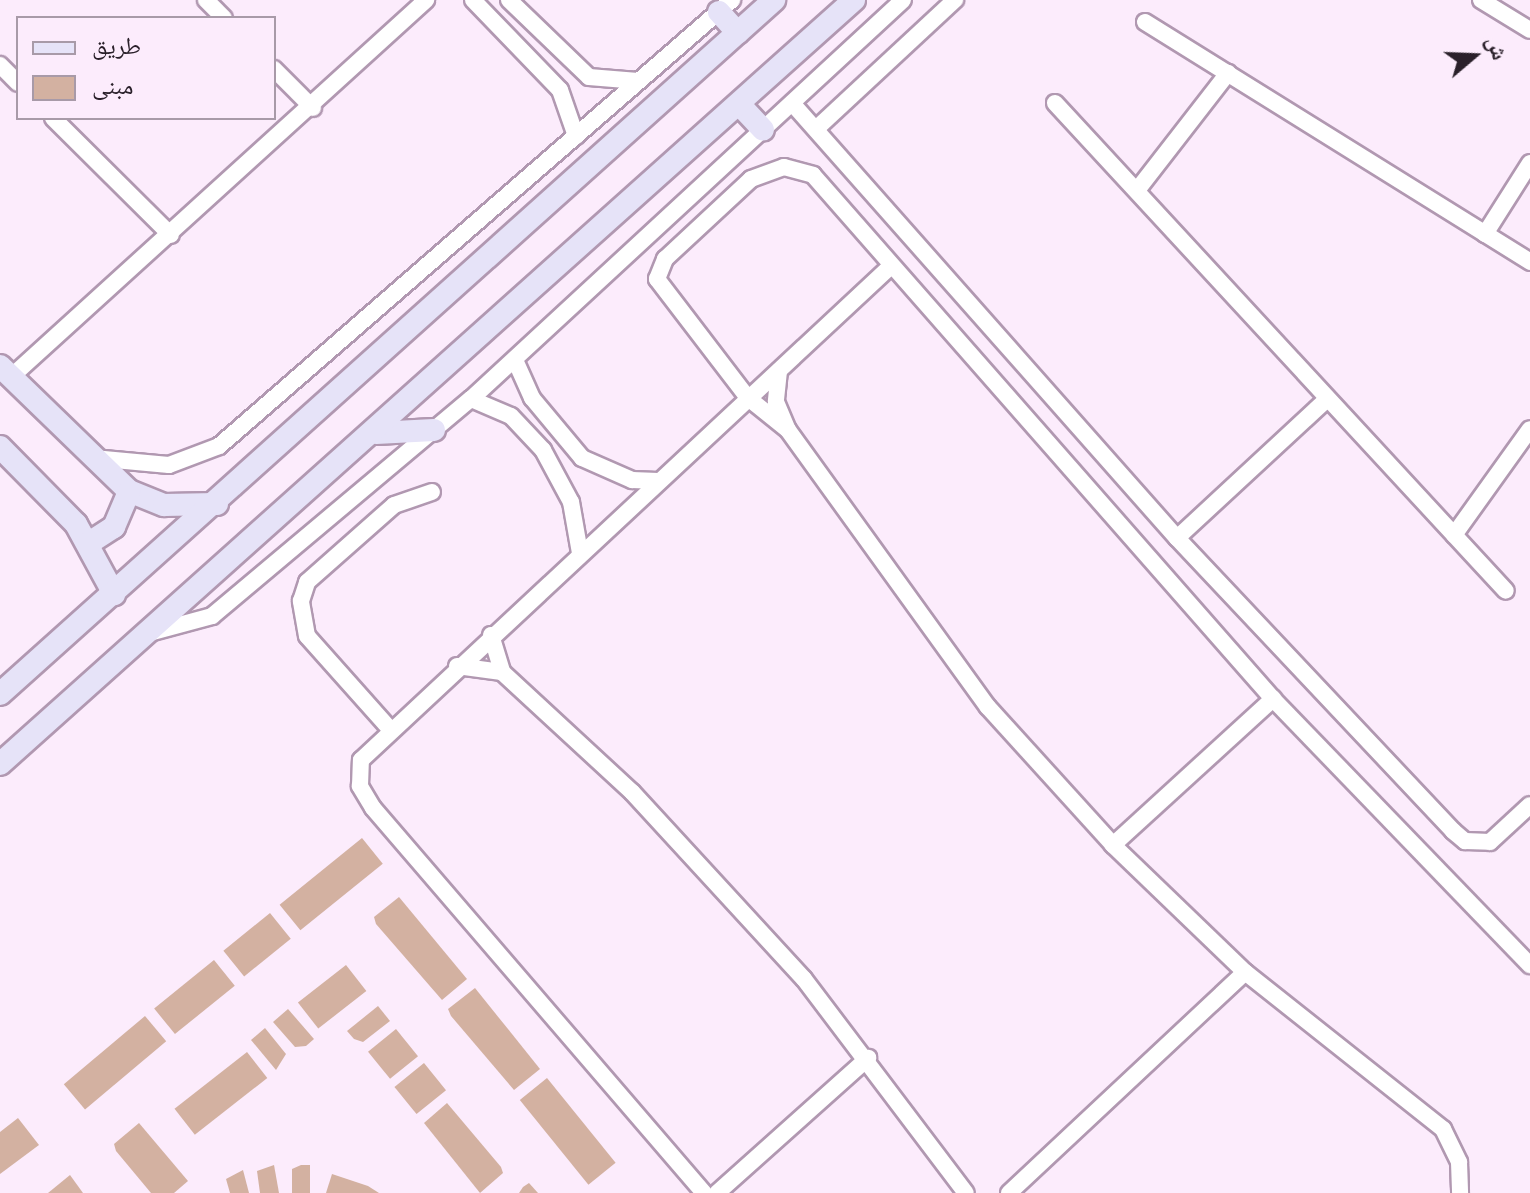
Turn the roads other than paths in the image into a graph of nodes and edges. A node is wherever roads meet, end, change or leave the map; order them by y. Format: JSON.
{"nodes":[{"id":1,"x":206,"y":0,"type":"edge"},
{"id":2,"x":426,"y":0,"type":"edge"},
{"id":3,"x":473,"y":0,"type":"edge"},
{"id":4,"x":509,"y":0,"type":"edge"},
{"id":5,"x":774,"y":0,"type":"edge"},
{"id":6,"x":854,"y":0,"type":"edge"},
{"id":7,"x":903,"y":0,"type":"edge"},
{"id":8,"x":955,"y":0,"type":"edge"},
{"id":9,"x":1481,"y":0,"type":"edge"},
{"id":10,"x":726,"y":6,"type":"edge"},
{"id":11,"x":222,"y":16,"type":"edge"},
{"id":12,"x":1145,"y":22,"type":"dead end"},
{"id":13,"x":1530,"y":30,"type":"edge"},
{"id":14,"x":738,"y":33,"type":"junction"},
{"id":15,"x":0,"y":65,"type":"edge"},
{"id":16,"x":276,"y":71,"type":"edge"},
{"id":17,"x":1228,"y":73,"type":"junction"},
{"id":18,"x":16,"y":81,"type":"edge"},
{"id":19,"x":639,"y":81,"type":"junction"},
{"id":20,"x":792,"y":103,"type":"junction"},
{"id":21,"x":1055,"y":103,"type":"dead end"},
{"id":22,"x":739,"y":104,"type":"junction"},
{"id":23,"x":313,"y":108,"type":"junction"},
{"id":24,"x":55,"y":120,"type":"edge"},
{"id":25,"x":816,"y":129,"type":"junction"},
{"id":26,"x":763,"y":130,"type":"junction"},
{"id":27,"x":576,"y":136,"type":"junction"},
{"id":28,"x":1530,"y":163,"type":"edge"},
{"id":29,"x":1138,"y":189,"type":"junction"},
{"id":30,"x":1485,"y":234,"type":"junction"},
{"id":31,"x":171,"y":235,"type":"junction"},
{"id":32,"x":1530,"y":262,"type":"edge"},
{"id":33,"x":891,"y":266,"type":"junction"},
{"id":34,"x":515,"y":360,"type":"junction"},
{"id":35,"x":779,"y":370,"type":"junction"},
{"id":36,"x":5,"y":372,"type":"edge"},
{"id":37,"x":532,"y":398,"type":"junction"},
{"id":38,"x":748,"y":398,"type":"junction"},
{"id":39,"x":471,"y":399,"type":"junction"},
{"id":40,"x":1326,"y":400,"type":"junction"},
{"id":41,"x":511,"y":416,"type":"junction"},
{"id":42,"x":1530,"y":429,"type":"edge"},
{"id":43,"x":434,"y":430,"type":"junction"},
{"id":44,"x":788,"y":430,"type":"junction"},
{"id":45,"x":376,"y":433,"type":"junction"},
{"id":46,"x":0,"y":447,"type":"edge"},
{"id":47,"x":93,"y":458,"type":"junction"},
{"id":48,"x":582,"y":458,"type":"junction"},
{"id":49,"x":560,"y":476,"type":"junction"},
{"id":50,"x":658,"y":481,"type":"junction"},
{"id":51,"x":129,"y":491,"type":"junction"},
{"id":52,"x":432,"y":492,"type":"dead end"},
{"id":53,"x":217,"y":504,"type":"junction"},
{"id":54,"x":1454,"y":535,"type":"junction"},
{"id":55,"x":1177,"y":538,"type":"junction"},
{"id":56,"x":89,"y":543,"type":"junction"},
{"id":57,"x":580,"y":553,"type":"junction"},
{"id":58,"x":1506,"y":591,"type":"dead end"},
{"id":59,"x":114,"y":594,"type":"junction"},
{"id":60,"x":153,"y":632,"type":"junction"},
{"id":61,"x":491,"y":635,"type":"junction"},
{"id":62,"x":457,"y":666,"type":"junction"},
{"id":63,"x":502,"y":672,"type":"junction"},
{"id":64,"x":0,"y":694,"type":"edge"},
{"id":65,"x":1273,"y":699,"type":"junction"},
{"id":66,"x":389,"y":728,"type":"junction"},
{"id":67,"x":0,"y":764,"type":"edge"},
{"id":68,"x":1530,"y":805,"type":"edge"},
{"id":69,"x":1113,"y":845,"type":"junction"},
{"id":70,"x":1530,"y":965,"type":"edge"},
{"id":71,"x":1245,"y":972,"type":"junction"},
{"id":72,"x":868,"y":1058,"type":"junction"},
{"id":73,"x":704,"y":1193,"type":"edge"},
{"id":74,"x":717,"y":1193,"type":"edge"},
{"id":75,"x":966,"y":1193,"type":"edge"},
{"id":76,"x":1009,"y":1193,"type":"edge"},
{"id":77,"x":1460,"y":1193,"type":"edge"}],
"edges":[{"from":1,"to":11,"type":"street"},
{"from":2,"to":23,"type":"street"},
{"from":3,"to":27,"type":"street"},
{"from":4,"to":19,"type":"street"},
{"from":5,"to":14,"type":"street"},
{"from":6,"to":22,"type":"street"},
{"from":7,"to":20,"type":"street"},
{"from":8,"to":25,"type":"street"},
{"from":9,"to":13,"type":"street"},
{"from":10,"to":14,"type":"street"},
{"from":10,"to":19,"type":"street"},
{"from":12,"to":17,"type":"street"},
{"from":14,"to":53,"type":"street"},
{"from":15,"to":18,"type":"street"},
{"from":16,"to":23,"type":"street"},
{"from":17,"to":29,"type":"street"},
{"from":17,"to":30,"type":"street"},
{"from":19,"to":27,"type":"street"},
{"from":20,"to":25,"type":"street"},
{"from":20,"to":26,"type":"street"},
{"from":21,"to":29,"type":"street"},
{"from":22,"to":26,"type":"street"},
{"from":22,"to":45,"type":"street"},
{"from":23,"to":31,"type":"street"},
{"from":24,"to":31,"type":"street"},
{"from":25,"to":55,"type":"street"},
{"from":26,"to":34,"type":"street"},
{"from":27,"to":47,"type":"street"},
{"from":28,"to":30,"type":"street"},
{"from":29,"to":40,"type":"street"},
{"from":30,"to":32,"type":"street"},
{"from":31,"to":36,"type":"street"},
{"from":33,"to":35,"type":"street"},
{"from":33,"to":38,"type":"street"},
{"from":33,"to":65,"type":"street"},
{"from":34,"to":37,"type":"street"},
{"from":34,"to":39,"type":"street"},
{"from":35,"to":38,"type":"street"},
{"from":35,"to":44,"type":"street"},
{"from":36,"to":47,"type":"street"},
{"from":37,"to":41,"type":"street"},
{"from":37,"to":48,"type":"street"},
{"from":38,"to":44,"type":"street"},
{"from":38,"to":50,"type":"street"},
{"from":39,"to":41,"type":"street"},
{"from":39,"to":43,"type":"street"},
{"from":40,"to":54,"type":"street"},
{"from":40,"to":55,"type":"street"},
{"from":41,"to":49,"type":"street"},
{"from":42,"to":54,"type":"street"},
{"from":43,"to":45,"type":"street"},
{"from":43,"to":60,"type":"street"},
{"from":44,"to":69,"type":"street"},
{"from":45,"to":60,"type":"street"},
{"from":46,"to":56,"type":"street"},
{"from":47,"to":51,"type":"street"},
{"from":48,"to":49,"type":"street"},
{"from":48,"to":50,"type":"street"},
{"from":49,"to":57,"type":"street"},
{"from":50,"to":57,"type":"street"},
{"from":51,"to":53,"type":"street"},
{"from":51,"to":56,"type":"street"},
{"from":52,"to":66,"type":"street"},
{"from":53,"to":59,"type":"street"},
{"from":54,"to":58,"type":"street"},
{"from":55,"to":68,"type":"street"},
{"from":56,"to":59,"type":"street"},
{"from":57,"to":61,"type":"street"},
{"from":59,"to":64,"type":"street"},
{"from":60,"to":67,"type":"street"},
{"from":61,"to":62,"type":"street"},
{"from":61,"to":63,"type":"street"},
{"from":62,"to":63,"type":"street"},
{"from":62,"to":66,"type":"street"},
{"from":63,"to":72,"type":"street"},
{"from":65,"to":69,"type":"street"},
{"from":65,"to":70,"type":"street"},
{"from":66,"to":73,"type":"street"},
{"from":69,"to":71,"type":"street"},
{"from":71,"to":76,"type":"street"},
{"from":71,"to":77,"type":"street"},
{"from":72,"to":74,"type":"street"},
{"from":72,"to":75,"type":"street"}]}
